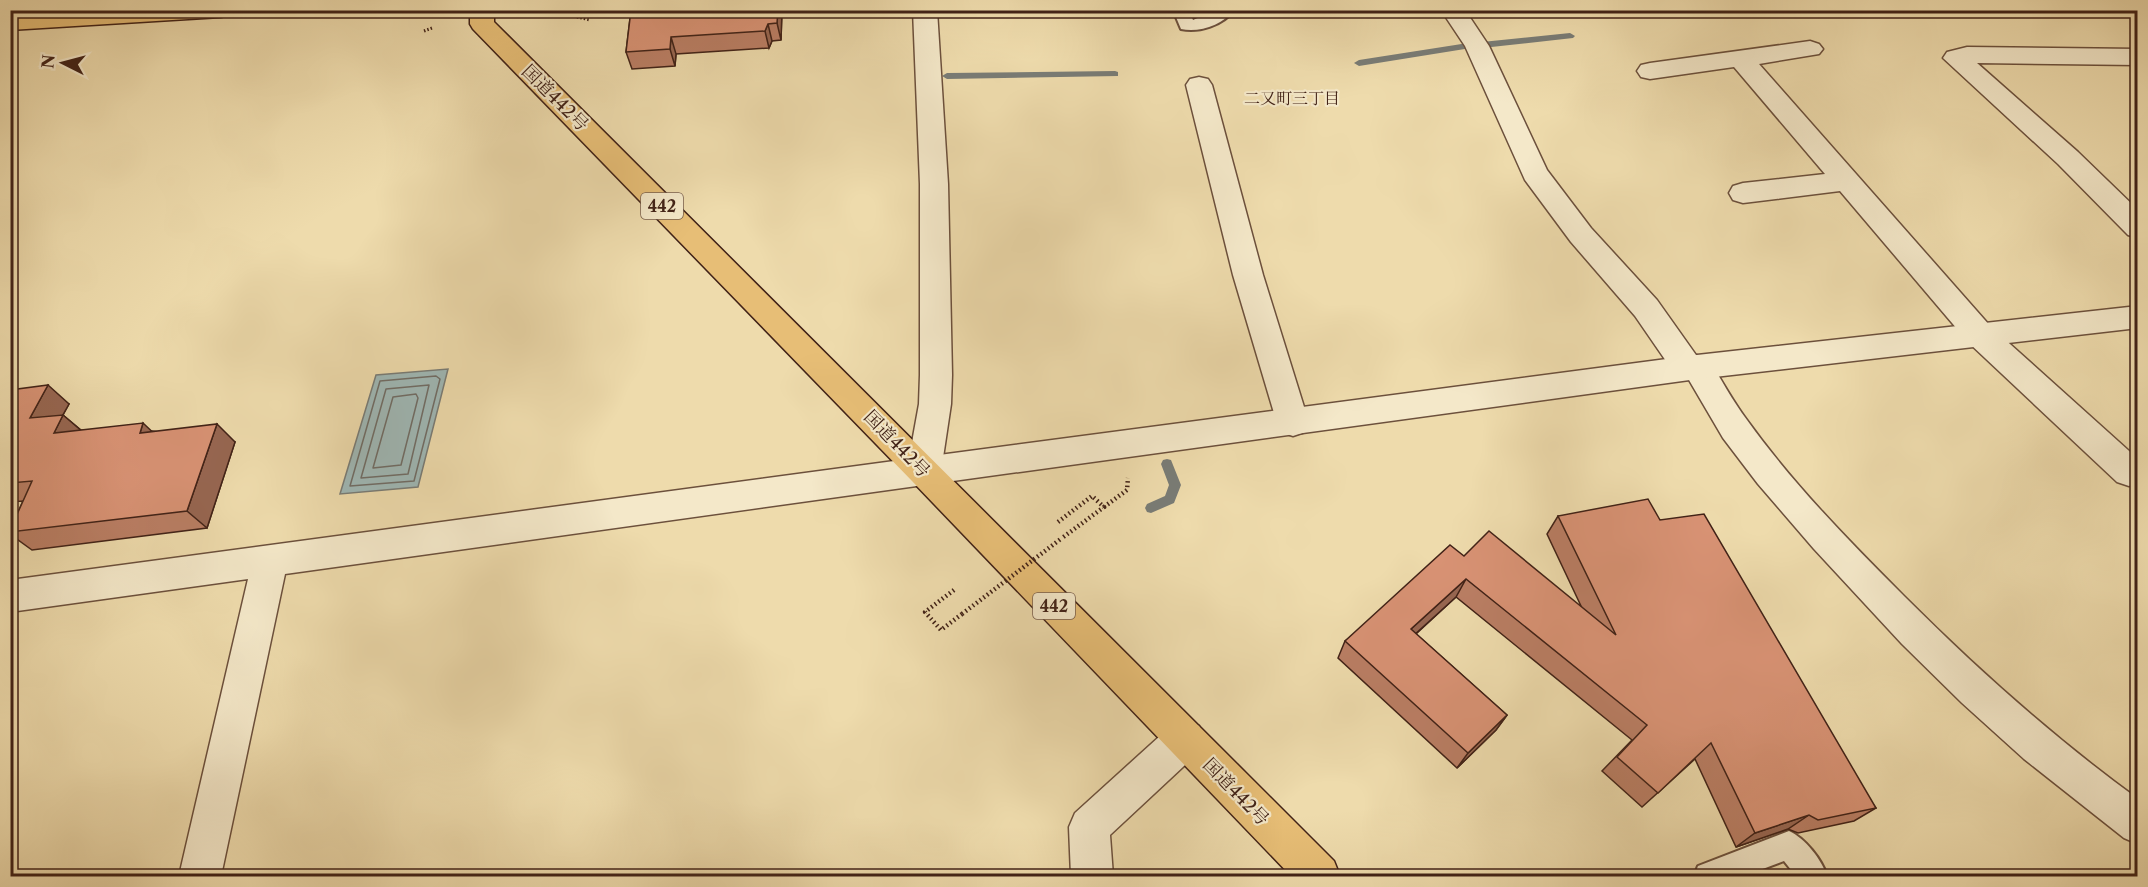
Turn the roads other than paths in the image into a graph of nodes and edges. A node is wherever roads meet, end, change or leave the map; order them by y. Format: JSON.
{"nodes":[{"id":1,"x":221,"y":10,"type":"edge"},
{"id":2,"x":482,"y":10,"type":"edge"},
{"id":3,"x":925,"y":10,"type":"edge"},
{"id":4,"x":1181,"y":10,"type":"edge"},
{"id":5,"x":1226,"y":10,"type":"edge"},
{"id":6,"x":1453,"y":10,"type":"edge"},
{"id":7,"x":10,"y":23,"type":"edge"},
{"id":8,"x":1810,"y":49,"type":"dead end"},
{"id":9,"x":2138,"y":57,"type":"edge"},
{"id":10,"x":1741,"y":59,"type":"junction"},
{"id":11,"x":1650,"y":71,"type":"dead end"},
{"id":12,"x":1199,"y":85,"type":"dead end"},
{"id":13,"x":1846,"y":181,"type":"junction"},
{"id":14,"x":1743,"y":193,"type":"dead end"},
{"id":15,"x":2138,"y":228,"type":"edge"},
{"id":16,"x":2138,"y":317,"type":"edge"},
{"id":17,"x":1980,"y":335,"type":"junction"},
{"id":18,"x":1693,"y":367,"type":"junction"},
{"id":19,"x":1293,"y":423,"type":"junction"},
{"id":20,"x":924,"y":471,"type":"junction"},
{"id":21,"x":2129,"y":472,"type":"dead end"},
{"id":22,"x":270,"y":561,"type":"junction"},
{"id":23,"x":10,"y":596,"type":"edge"},
{"id":24,"x":1185,"y":740,"type":"junction"},
{"id":25,"x":2138,"y":824,"type":"edge"},
{"id":26,"x":200,"y":876,"type":"edge"},
{"id":27,"x":1092,"y":876,"type":"edge"},
{"id":28,"x":1319,"y":876,"type":"edge"},
{"id":29,"x":1708,"y":876,"type":"edge"},
{"id":30,"x":1813,"y":876,"type":"edge"}],
"edges":[{"from":1,"to":7,"type":"highway"},
{"from":2,"to":20,"type":"highway","name":"国道442号","number":"442"},
{"from":3,"to":20,"type":"street"},
{"from":4,"to":5,"type":"lane"},
{"from":6,"to":18,"type":"street"},
{"from":8,"to":10,"type":"street"},
{"from":9,"to":15,"type":"street"},
{"from":10,"to":11,"type":"street"},
{"from":10,"to":13,"type":"street"},
{"from":12,"to":19,"type":"street"},
{"from":13,"to":14,"type":"street"},
{"from":13,"to":17,"type":"street"},
{"from":16,"to":17,"type":"street"},
{"from":17,"to":18,"type":"street"},
{"from":17,"to":21,"type":"street"},
{"from":18,"to":19,"type":"street"},
{"from":18,"to":25,"type":"street"},
{"from":19,"to":20,"type":"street"},
{"from":20,"to":22,"type":"street"},
{"from":20,"to":24,"type":"highway","name":"国道442号","number":"442"},
{"from":22,"to":23,"type":"street"},
{"from":22,"to":26,"type":"street"},
{"from":24,"to":27,"type":"street"},
{"from":24,"to":28,"type":"highway","name":"国道442号","number":"442"},
{"from":29,"to":30,"type":"lane"}]}
